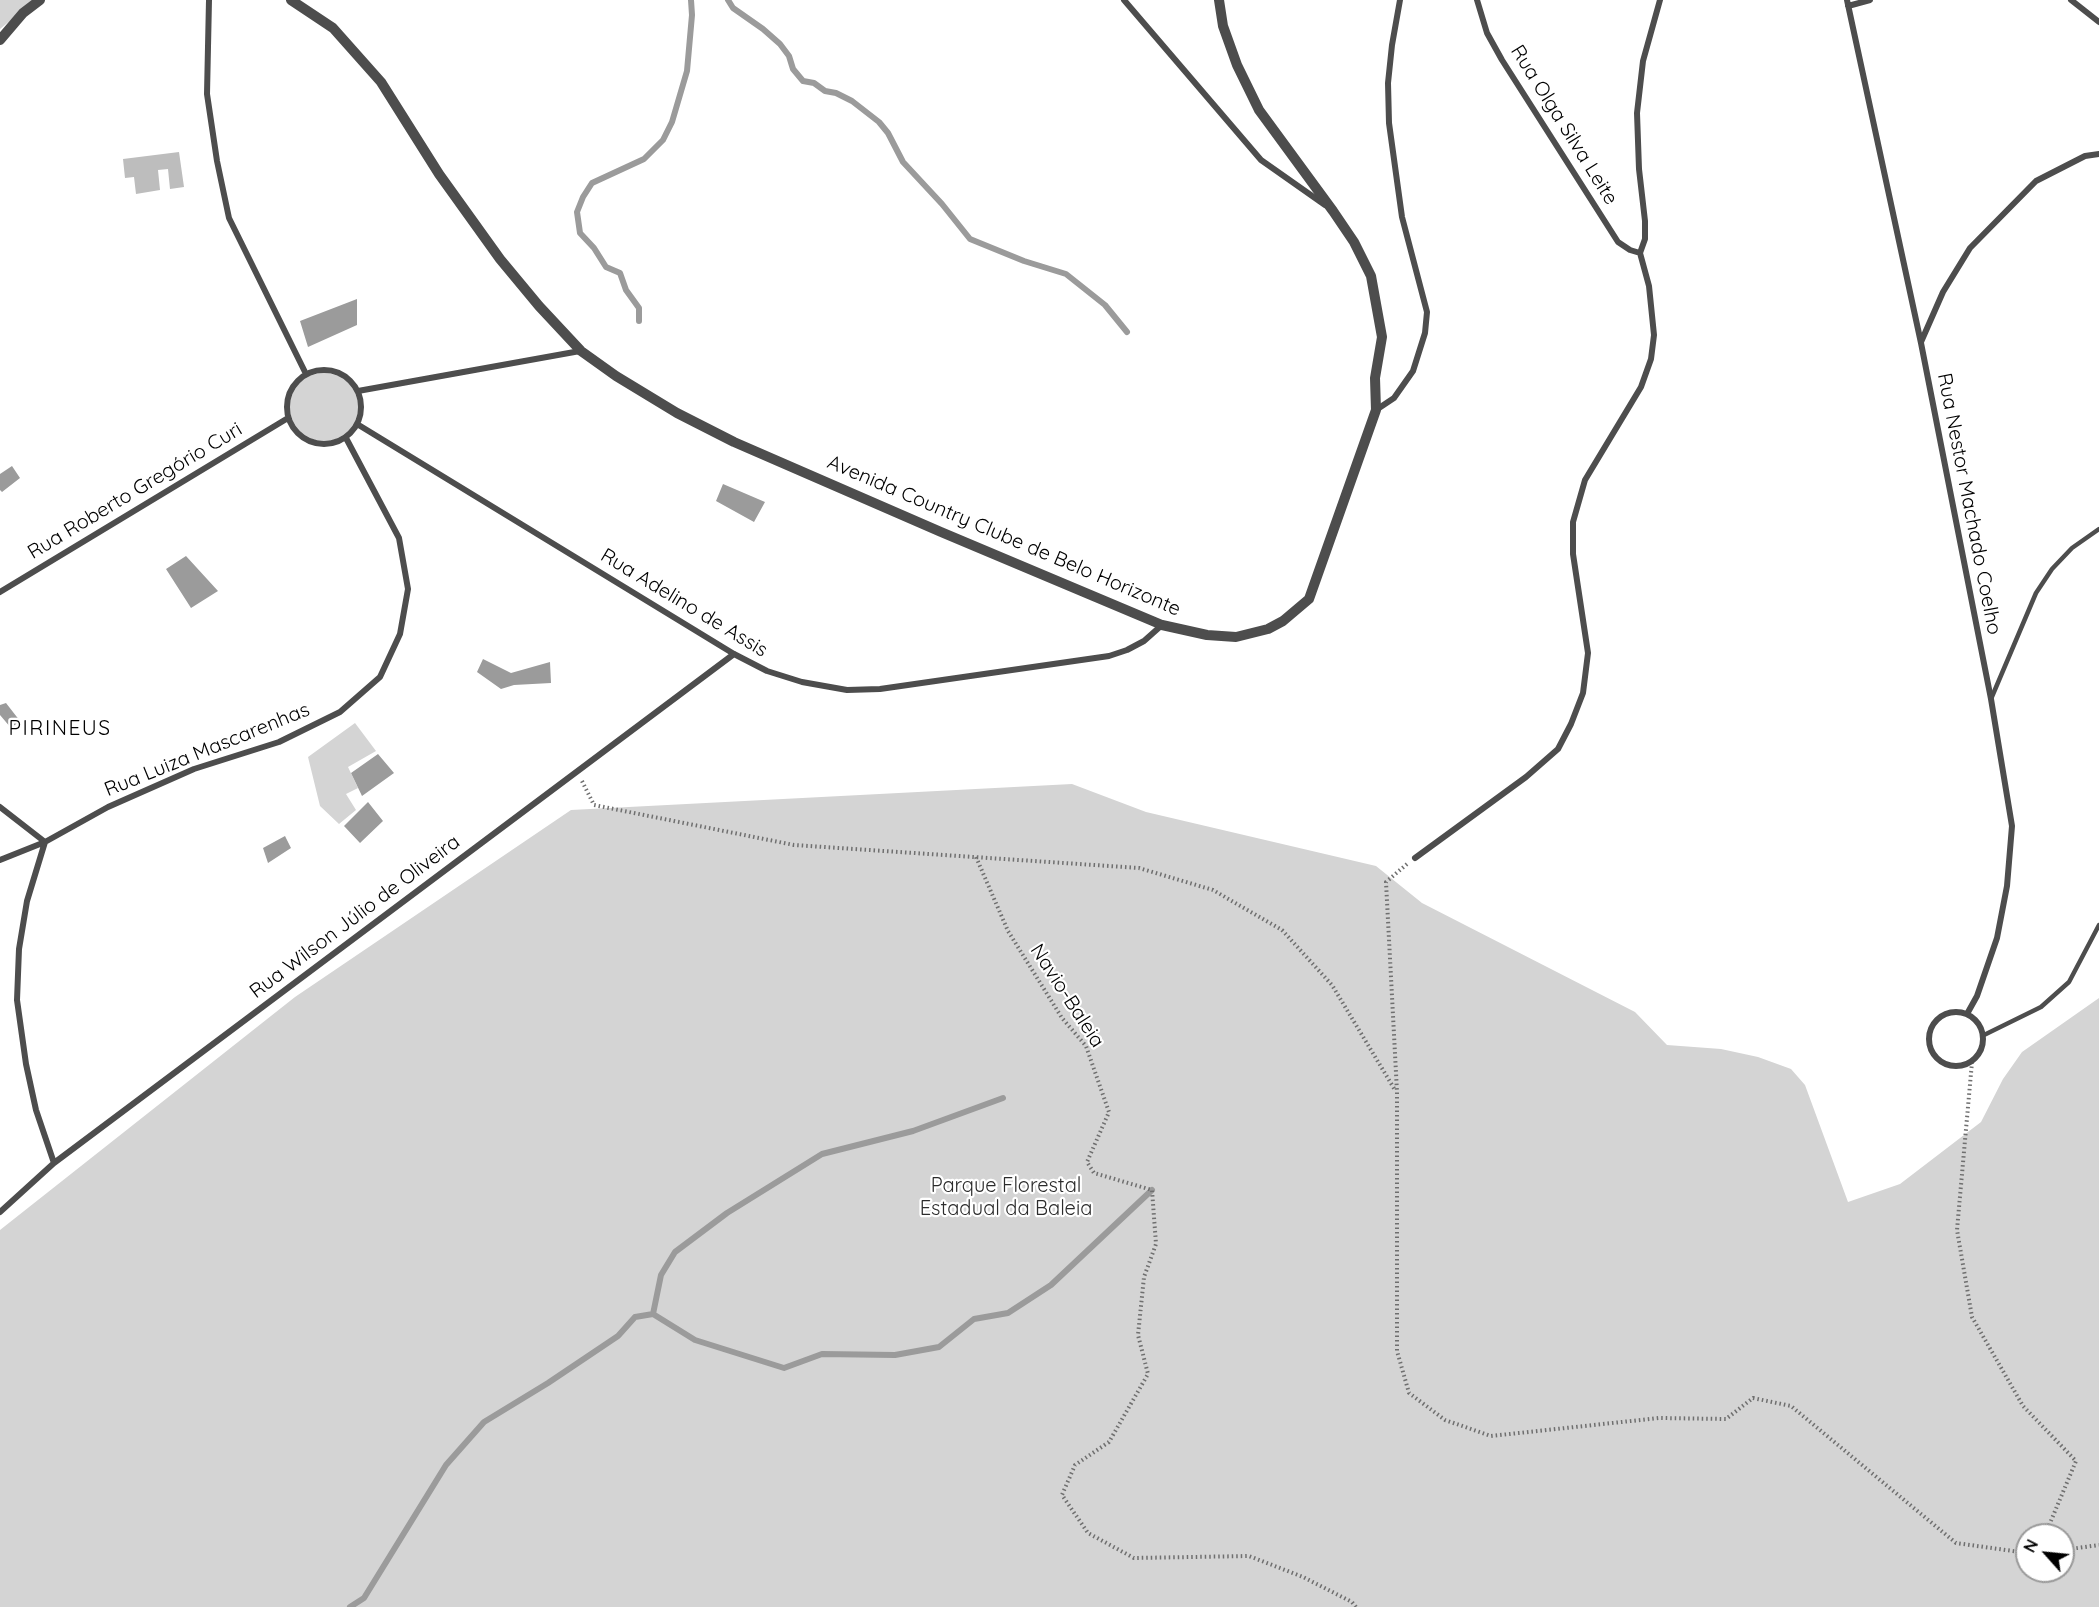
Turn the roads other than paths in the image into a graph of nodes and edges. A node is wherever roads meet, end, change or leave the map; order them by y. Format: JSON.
{"nodes":[{"id":1,"x":40,"y":0,"type":"edge"},
{"id":2,"x":209,"y":0,"type":"edge"},
{"id":3,"x":291,"y":0,"type":"edge"},
{"id":4,"x":1124,"y":0,"type":"edge"},
{"id":5,"x":1219,"y":0,"type":"edge"},
{"id":6,"x":1400,"y":0,"type":"edge"},
{"id":7,"x":1477,"y":0,"type":"edge"},
{"id":8,"x":1660,"y":0,"type":"edge"},
{"id":9,"x":1870,"y":0,"type":"edge"},
{"id":10,"x":2071,"y":0,"type":"edge"},
{"id":11,"x":1847,"y":3,"type":"edge"},
{"id":12,"x":2099,"y":22,"type":"edge"},
{"id":13,"x":0,"y":40,"type":"edge"},
{"id":14,"x":2099,"y":154,"type":"edge"},
{"id":15,"x":1333,"y":211,"type":"junction"},
{"id":16,"x":1640,"y":253,"type":"junction"},
{"id":17,"x":1921,"y":343,"type":"junction"},
{"id":18,"x":581,"y":351,"type":"junction"},
{"id":19,"x":306,"y":374,"type":"junction"},
{"id":20,"x":358,"y":390,"type":"junction"},
{"id":21,"x":1376,"y":410,"type":"junction"},
{"id":22,"x":288,"y":418,"type":"junction"},
{"id":23,"x":357,"y":424,"type":"junction"},
{"id":24,"x":346,"y":438,"type":"junction"},
{"id":25,"x":2099,"y":529,"type":"edge"},
{"id":26,"x":0,"y":592,"type":"edge"},
{"id":27,"x":1162,"y":625,"type":"junction"},
{"id":28,"x":734,"y":654,"type":"junction"},
{"id":29,"x":1991,"y":699,"type":"junction"},
{"id":30,"x":0,"y":807,"type":"edge"},
{"id":31,"x":45,"y":842,"type":"junction"},
{"id":32,"x":1415,"y":858,"type":"road end"},
{"id":33,"x":0,"y":860,"type":"edge"},
{"id":34,"x":2099,"y":925,"type":"edge"},
{"id":35,"x":1967,"y":1014,"type":"junction"},
{"id":36,"x":1984,"y":1035,"type":"junction"},
{"id":37,"x":54,"y":1163,"type":"junction"},
{"id":38,"x":0,"y":1212,"type":"edge"}],
"edges":[{"from":1,"to":13,"type":"street"},
{"from":2,"to":19,"type":"street"},
{"from":3,"to":18,"type":"street","name":"Avenida Country Clube de Belo Horizonte"},
{"from":4,"to":15,"type":"street"},
{"from":5,"to":15,"type":"street","name":"Avenida Country Clube de Belo Horizonte"},
{"from":6,"to":21,"type":"street"},
{"from":7,"to":16,"type":"street","name":"Rua Olga Silva Leite"},
{"from":8,"to":16,"type":"street"},
{"from":9,"to":11,"type":"street"},
{"from":10,"to":12,"type":"street"},
{"from":11,"to":17,"type":"street","name":"Rua Nestor Machado Coelho"},
{"from":14,"to":17,"type":"street"},
{"from":15,"to":21,"type":"street","name":"Avenida Country Clube de Belo Horizonte"},
{"from":16,"to":32,"type":"street"},
{"from":17,"to":29,"type":"street","name":"Rua Nestor Machado Coelho"},
{"from":18,"to":20,"type":"street"},
{"from":18,"to":27,"type":"street","name":"Avenida Country Clube de Belo Horizonte"},
{"from":19,"to":20,"type":"street"},
{"from":19,"to":22,"type":"street"},
{"from":20,"to":23,"type":"street"},
{"from":21,"to":27,"type":"street","name":"Avenida Country Clube de Belo Horizonte"},
{"from":22,"to":24,"type":"street"},
{"from":22,"to":26,"type":"street","name":"Rua Roberto Gregório Curi"},
{"from":23,"to":24,"type":"street"},
{"from":23,"to":28,"type":"street","name":"Rua Adelino de Assis"},
{"from":24,"to":31,"type":"street","name":"Rua Luiza Mascarenhas"},
{"from":25,"to":29,"type":"lane"},
{"from":27,"to":28,"type":"street","name":"Rua Adelino de Assis"},
{"from":28,"to":37,"type":"street","name":"Rua Wilson Júlio de Oliveira"},
{"from":29,"to":35,"type":"street","name":"Rua Nestor Machado Coelho"},
{"from":30,"to":31,"type":"street"},
{"from":31,"to":33,"type":"street","name":"Rua Luiza Mascarenhas"},
{"from":31,"to":37,"type":"street"},
{"from":34,"to":36,"type":"lane"},
{"from":35,"to":36,"type":"street"},
{"from":35,"to":36,"type":"street"},
{"from":37,"to":38,"type":"street","name":"Rua Wilson Júlio de Oliveira"}]}
